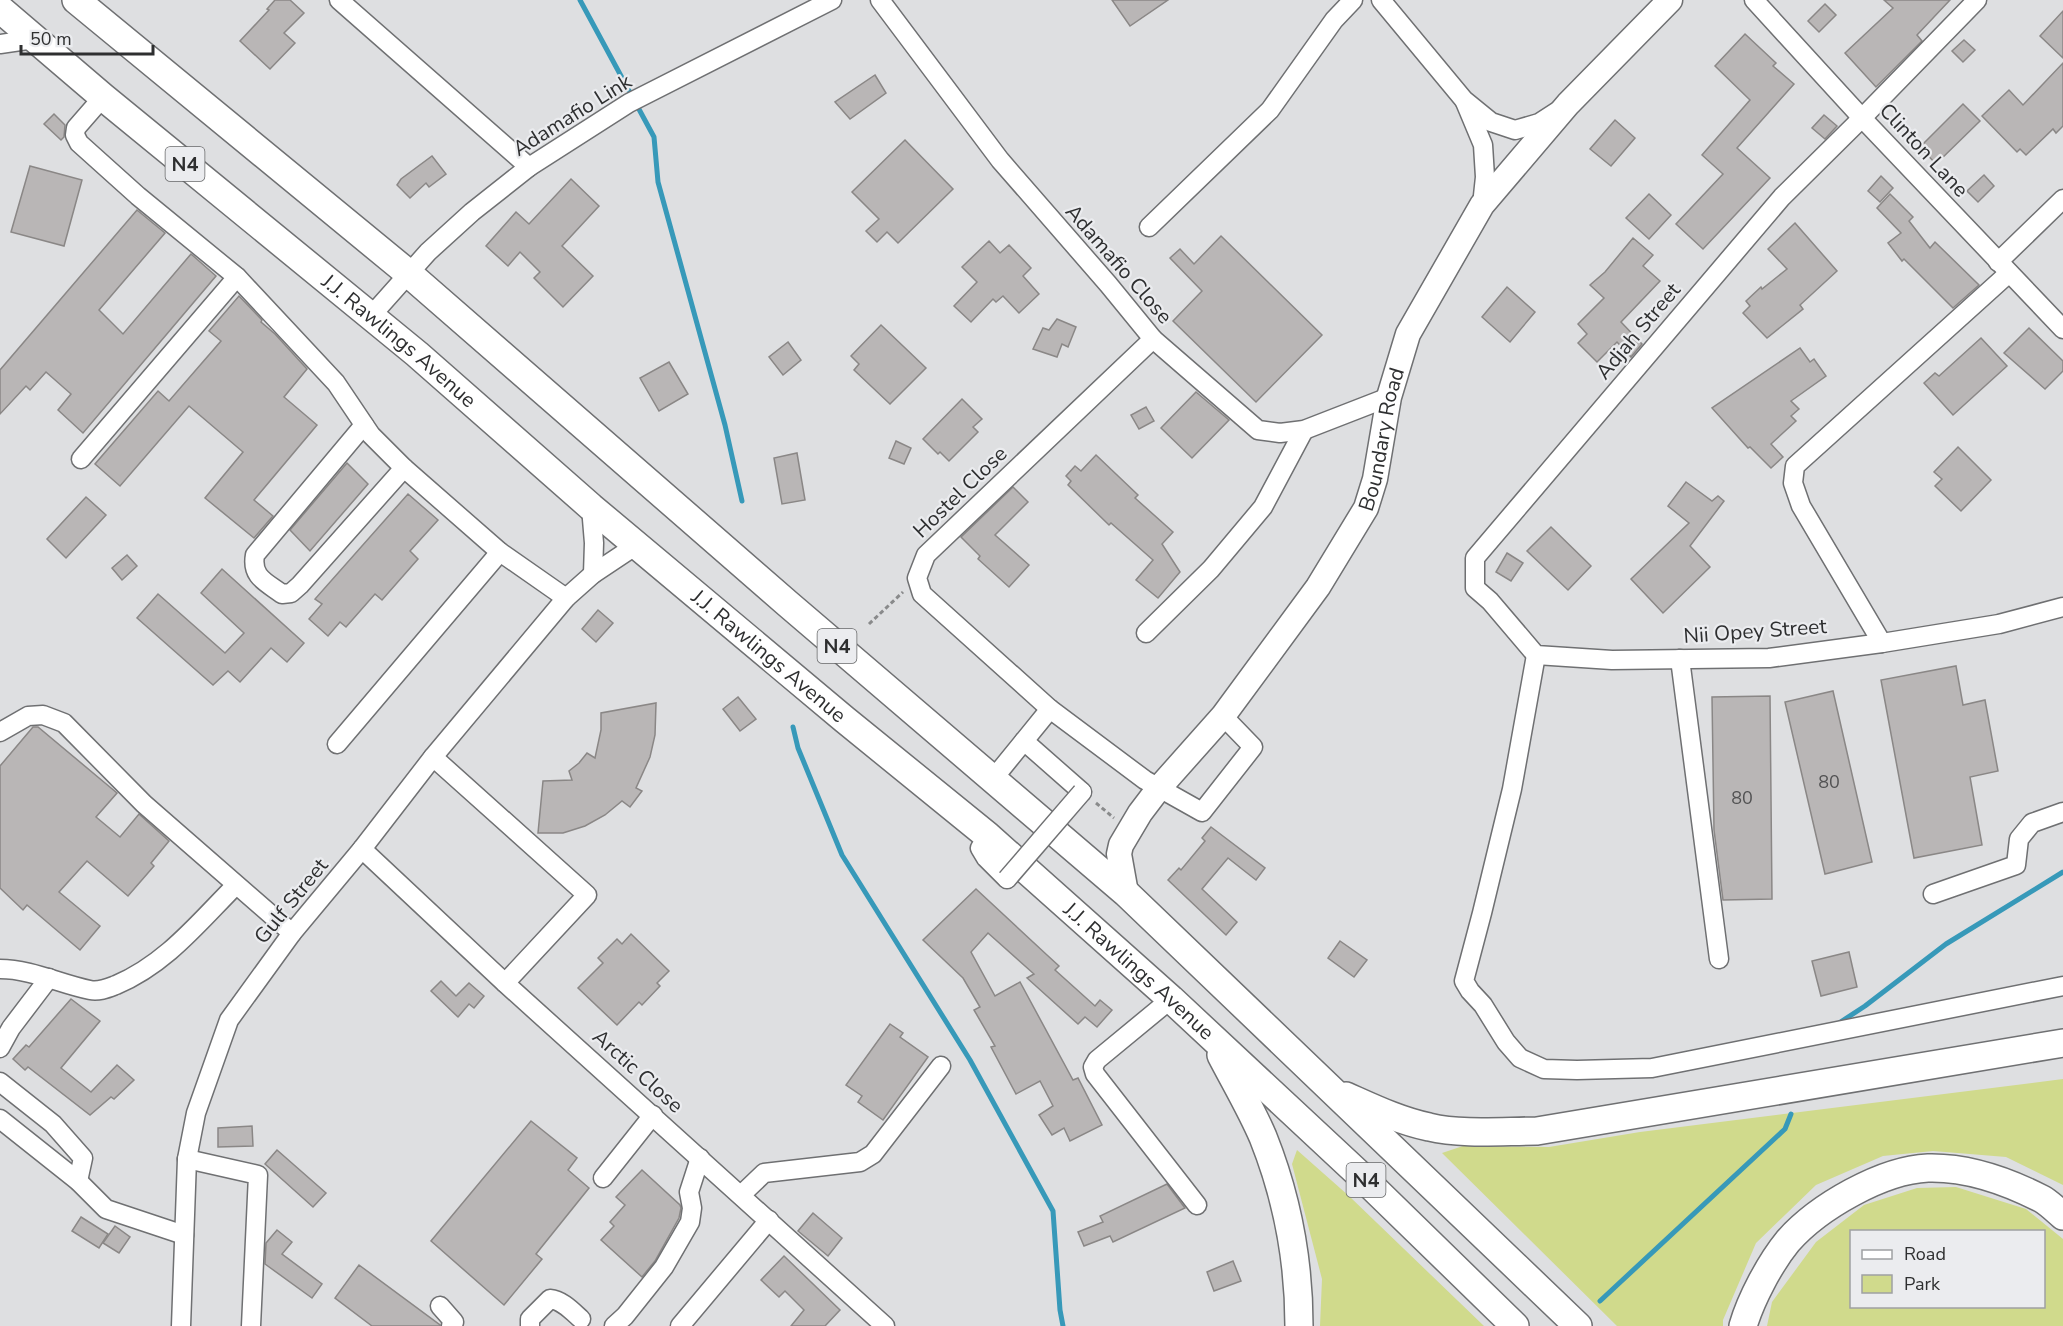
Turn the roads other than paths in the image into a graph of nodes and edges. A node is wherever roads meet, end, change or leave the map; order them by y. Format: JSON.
{"nodes":[{"id":1,"x":76,"y":0,"type":"edge"},
{"id":2,"x":339,"y":0,"type":"edge"},
{"id":3,"x":832,"y":0,"type":"edge"},
{"id":4,"x":880,"y":0,"type":"edge"},
{"id":5,"x":1353,"y":0,"type":"edge"},
{"id":6,"x":1381,"y":0,"type":"edge"},
{"id":7,"x":1670,"y":0,"type":"edge"},
{"id":8,"x":1754,"y":0,"type":"edge"},
{"id":9,"x":1977,"y":0,"type":"edge"},
{"id":10,"x":0,"y":9,"type":"edge"},
{"id":11,"x":34,"y":39,"type":"junction"},
{"id":12,"x":0,"y":44,"type":"edge"},
{"id":13,"x":103,"y":97,"type":"junction"},
{"id":14,"x":1464,"y":100,"type":"junction"},
{"id":15,"x":1568,"y":104,"type":"junction"},
{"id":16,"x":1862,"y":118,"type":"junction"},
{"id":17,"x":530,"y":167,"type":"junction"},
{"id":18,"x":2063,"y":199,"type":"edge"},
{"id":19,"x":1482,"y":205,"type":"junction"},
{"id":20,"x":1149,"y":227,"type":"dead end"},
{"id":21,"x":2004,"y":268,"type":"junction"},
{"id":22,"x":408,"y":273,"type":"junction"},
{"id":23,"x":237,"y":277,"type":"junction"},
{"id":24,"x":371,"y":316,"type":"junction"},
{"id":25,"x":2063,"y":329,"type":"edge"},
{"id":26,"x":1153,"y":339,"type":"junction"},
{"id":27,"x":1389,"y":397,"type":"junction"},
{"id":28,"x":364,"y":425,"type":"junction"},
{"id":29,"x":1305,"y":430,"type":"junction"},
{"id":30,"x":81,"y":459,"type":"dead end"},
{"id":31,"x":404,"y":468,"type":"junction"},
{"id":32,"x":591,"y":507,"type":"junction"},
{"id":33,"x":638,"y":544,"type":"junction"},
{"id":34,"x":500,"y":552,"type":"junction"},
{"id":35,"x":593,"y":574,"type":"junction"},
{"id":36,"x":567,"y":598,"type":"junction"},
{"id":37,"x":2063,"y":607,"type":"edge"},
{"id":38,"x":1146,"y":633,"type":"dead end"},
{"id":39,"x":1882,"y":643,"type":"junction"},
{"id":40,"x":1536,"y":655,"type":"junction"},
{"id":41,"x":1680,"y":659,"type":"junction"},
{"id":42,"x":1050,"y":709,"type":"junction"},
{"id":43,"x":1223,"y":716,"type":"junction"},
{"id":44,"x":0,"y":732,"type":"edge"},
{"id":45,"x":1024,"y":741,"type":"junction"},
{"id":46,"x":337,"y":744,"type":"dead end"},
{"id":47,"x":433,"y":757,"type":"junction"},
{"id":48,"x":993,"y":779,"type":"junction"},
{"id":49,"x":1159,"y":788,"type":"junction"},
{"id":50,"x":2063,"y":812,"type":"edge"},
{"id":51,"x":988,"y":836,"type":"junction"},
{"id":52,"x":362,"y":849,"type":"junction"},
{"id":53,"x":236,"y":885,"type":"junction"},
{"id":54,"x":1126,"y":893,"type":"junction"},
{"id":55,"x":1933,"y":894,"type":"dead end"},
{"id":56,"x":292,"y":933,"type":"junction"},
{"id":57,"x":1719,"y":959,"type":"dead end"},
{"id":58,"x":0,"y":969,"type":"edge"},
{"id":59,"x":49,"y":978,"type":"junction"},
{"id":60,"x":505,"y":983,"type":"junction"},
{"id":61,"x":2063,"y":986,"type":"edge"},
{"id":62,"x":1171,"y":999,"type":"junction"},
{"id":63,"x":1212,"y":1038,"type":"junction"},
{"id":64,"x":2063,"y":1043,"type":"edge"},
{"id":65,"x":0,"y":1048,"type":"edge"},
{"id":66,"x":941,"y":1066,"type":"dead end"},
{"id":67,"x":0,"y":1082,"type":"edge"},
{"id":68,"x":1331,"y":1090,"type":"junction"},
{"id":69,"x":653,"y":1115,"type":"junction"},
{"id":70,"x":0,"y":1119,"type":"edge"},
{"id":71,"x":700,"y":1158,"type":"junction"},
{"id":72,"x":187,"y":1159,"type":"junction"},
{"id":73,"x":603,"y":1178,"type":"dead end"},
{"id":74,"x":78,"y":1181,"type":"junction"},
{"id":75,"x":741,"y":1195,"type":"junction"},
{"id":76,"x":1197,"y":1205,"type":"dead end"},
{"id":77,"x":2063,"y":1216,"type":"edge"},
{"id":78,"x":769,"y":1220,"type":"junction"},
{"id":79,"x":184,"y":1235,"type":"junction"},
{"id":80,"x":440,"y":1306,"type":"dead end"},
{"id":81,"x":581,"y":1319,"type":"dead end"},
{"id":82,"x":181,"y":1326,"type":"edge"},
{"id":83,"x":251,"y":1326,"type":"edge"},
{"id":84,"x":451,"y":1326,"type":"edge"},
{"id":85,"x":530,"y":1326,"type":"edge"},
{"id":86,"x":614,"y":1326,"type":"edge"},
{"id":87,"x":680,"y":1326,"type":"edge"},
{"id":88,"x":885,"y":1326,"type":"edge"},
{"id":89,"x":1299,"y":1326,"type":"edge"},
{"id":90,"x":1515,"y":1326,"type":"edge"},
{"id":91,"x":1578,"y":1326,"type":"edge"},
{"id":92,"x":1743,"y":1326,"type":"edge"}],
"edges":[{"from":1,"to":22,"type":"highway","number":"N4"},
{"from":2,"to":17,"type":"street"},
{"from":3,"to":17,"type":"street","name":"Adamafio Link"},
{"from":4,"to":26,"type":"street","name":"Adamafio Close"},
{"from":5,"to":20,"type":"street"},
{"from":6,"to":14,"type":"street"},
{"from":7,"to":15,"type":"main road","name":"Boundary Road"},
{"from":8,"to":16,"type":"street","name":"Clinton Lane"},
{"from":9,"to":16,"type":"street","name":"Adjah Street"},
{"from":10,"to":11,"type":"highway","name":"J.J. Rawlings Avenue","number":"N4"},
{"from":11,"to":12,"type":"street"},
{"from":11,"to":13,"type":"highway","name":"J.J. Rawlings Avenue","number":"N4"},
{"from":13,"to":23,"type":"street"},
{"from":13,"to":24,"type":"highway","name":"J.J. Rawlings Avenue","number":"N4"},
{"from":14,"to":15,"type":"street"},
{"from":14,"to":19,"type":"street"},
{"from":15,"to":19,"type":"main road","name":"Boundary Road"},
{"from":16,"to":21,"type":"street","name":"Clinton Lane"},
{"from":16,"to":40,"type":"street","name":"Adjah Street"},
{"from":17,"to":22,"type":"street","name":"Adamafio Link"},
{"from":18,"to":21,"type":"street"},
{"from":19,"to":27,"type":"main road","name":"Boundary Road"},
{"from":21,"to":25,"type":"street","name":"Clinton Lane"},
{"from":21,"to":39,"type":"street"},
{"from":22,"to":24,"type":"street","name":"Adamafio Link"},
{"from":22,"to":48,"type":"highway","number":"N4"},
{"from":23,"to":28,"type":"street"},
{"from":23,"to":30,"type":"street"},
{"from":24,"to":32,"type":"highway","name":"J.J. Rawlings Avenue","number":"N4"},
{"from":26,"to":29,"type":"street","name":"Adamafio Close"},
{"from":26,"to":42,"type":"street","name":"Hostel Close"},
{"from":27,"to":29,"type":"street","name":"Adamafio Close"},
{"from":27,"to":43,"type":"main road","name":"Boundary Road"},
{"from":28,"to":31,"type":"street"},
{"from":28,"to":31,"type":"street"},
{"from":29,"to":38,"type":"street"},
{"from":31,"to":34,"type":"street"},
{"from":32,"to":33,"type":"highway","name":"J.J. Rawlings Avenue","number":"N4"},
{"from":32,"to":35,"type":"street"},
{"from":33,"to":35,"type":"street","name":"Gulf Street"},
{"from":33,"to":51,"type":"highway","name":"J.J. Rawlings Avenue","number":"N4"},
{"from":34,"to":36,"type":"street"},
{"from":34,"to":46,"type":"street"},
{"from":35,"to":36,"type":"street","name":"Gulf Street"},
{"from":36,"to":47,"type":"street","name":"Gulf Street"},
{"from":37,"to":39,"type":"street","name":"Nii Opey Street"},
{"from":39,"to":41,"type":"street","name":"Nii Opey Street"},
{"from":40,"to":41,"type":"street","name":"Nii Opey Street"},
{"from":40,"to":61,"type":"street"},
{"from":41,"to":57,"type":"street"},
{"from":42,"to":45,"type":"street"},
{"from":42,"to":49,"type":"street"},
{"from":43,"to":49,"type":"main road","name":"Boundary Road"},
{"from":43,"to":49,"type":"street"},
{"from":44,"to":53,"type":"street"},
{"from":45,"to":48,"type":"street"},
{"from":45,"to":51,"type":"street","bridge":true},
{"from":47,"to":52,"type":"street","name":"Gulf Street"},
{"from":47,"to":60,"type":"street"},
{"from":48,"to":54,"type":"highway","number":"N4"},
{"from":49,"to":54,"type":"main road","name":"Boundary Road"},
{"from":50,"to":55,"type":"street"},
{"from":51,"to":62,"type":"highway","name":"J.J. Rawlings Avenue","number":"N4"},
{"from":52,"to":56,"type":"street","name":"Gulf Street"},
{"from":52,"to":60,"type":"street","name":"Arctic Close"},
{"from":53,"to":56,"type":"street"},
{"from":53,"to":59,"type":"street"},
{"from":54,"to":68,"type":"highway","number":"N4"},
{"from":56,"to":72,"type":"street","name":"Gulf Street"},
{"from":58,"to":59,"type":"street"},
{"from":59,"to":65,"type":"street"},
{"from":60,"to":69,"type":"street","name":"Arctic Close"},
{"from":62,"to":63,"type":"highway","name":"J.J. Rawlings Avenue","number":"N4"},
{"from":62,"to":76,"type":"street"},
{"from":63,"to":89,"type":"highway"},
{"from":63,"to":90,"type":"highway","name":"J.J. Rawlings Avenue","number":"N4"},
{"from":64,"to":68,"type":"highway"},
{"from":66,"to":75,"type":"street"},
{"from":67,"to":74,"type":"street"},
{"from":68,"to":91,"type":"highway","number":"N4"},
{"from":69,"to":71,"type":"street","name":"Arctic Close"},
{"from":69,"to":73,"type":"street"},
{"from":70,"to":74,"type":"street"},
{"from":71,"to":75,"type":"street","name":"Arctic Close"},
{"from":71,"to":86,"type":"street"},
{"from":72,"to":79,"type":"street","name":"Gulf Street"},
{"from":72,"to":83,"type":"street"},
{"from":74,"to":79,"type":"street"},
{"from":75,"to":78,"type":"street","name":"Arctic Close"},
{"from":77,"to":92,"type":"highway"},
{"from":78,"to":87,"type":"street"},
{"from":78,"to":88,"type":"street","name":"Arctic Close"},
{"from":79,"to":82,"type":"street","name":"Gulf Street"},
{"from":80,"to":84,"type":"street"},
{"from":81,"to":85,"type":"street"}]}
